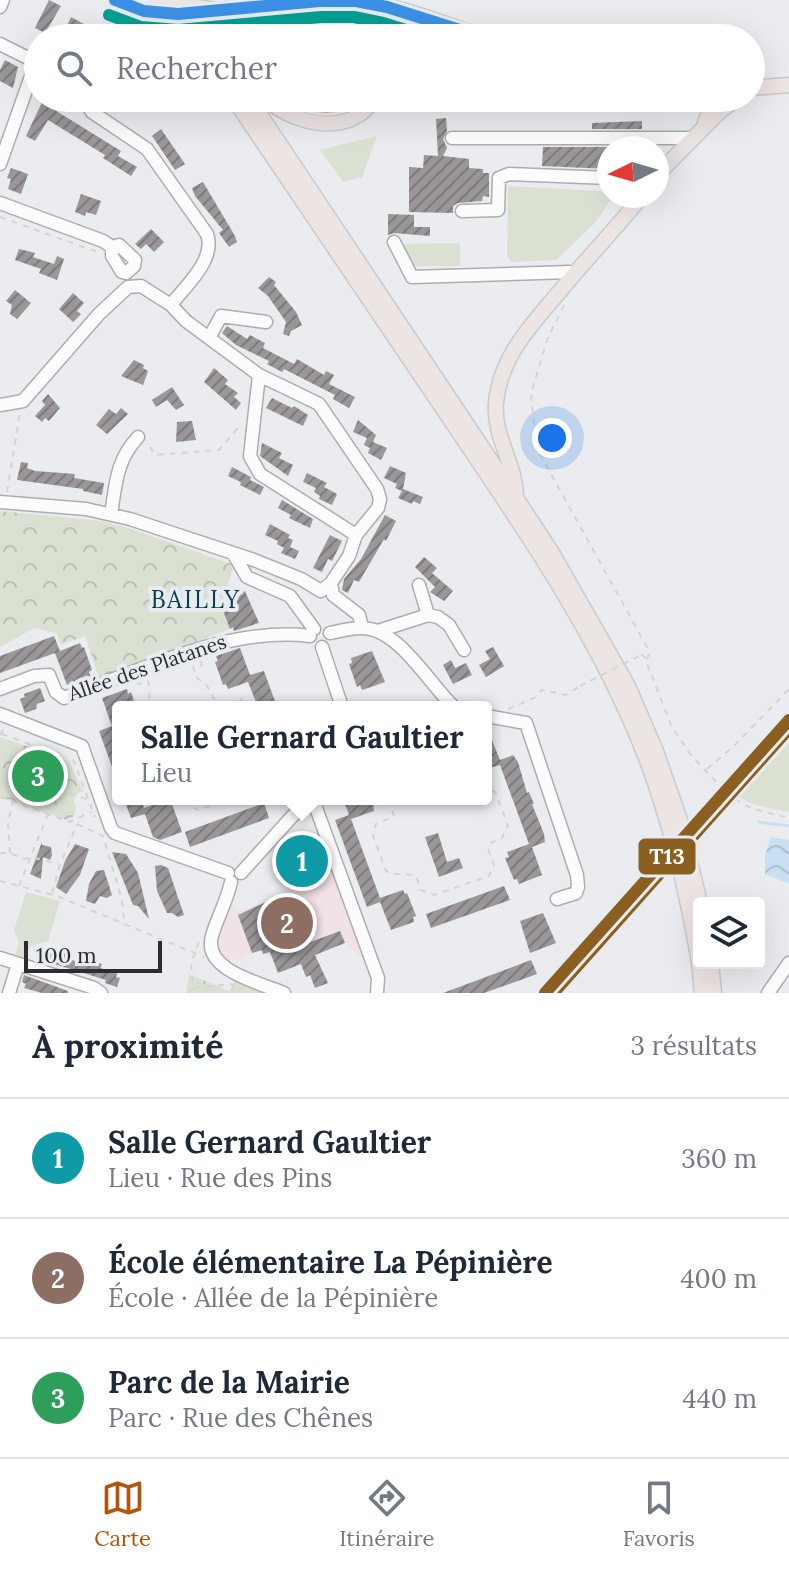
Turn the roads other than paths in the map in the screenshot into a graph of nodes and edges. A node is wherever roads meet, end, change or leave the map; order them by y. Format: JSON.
{"nodes":[{"id":1,"x":3,"y":0,"type":"edge"},
{"id":2,"x":173,"y":0,"type":"edge"},
{"id":3,"x":187,"y":0,"type":"edge"},
{"id":4,"x":124,"y":2,"type":"edge"},
{"id":5,"x":381,"y":3,"type":"edge"},
{"id":6,"x":154,"y":5,"type":"edge"},
{"id":7,"x":272,"y":5,"type":"junction"},
{"id":8,"x":0,"y":7,"type":"edge"},
{"id":9,"x":117,"y":24,"type":"edge"},
{"id":10,"x":193,"y":24,"type":"edge"},
{"id":11,"x":198,"y":24,"type":"edge"},
{"id":12,"x":364,"y":24,"type":"edge"},
{"id":13,"x":443,"y":24,"type":"edge"},
{"id":14,"x":0,"y":44,"type":"edge"},
{"id":15,"x":24,"y":56,"type":"edge"},
{"id":16,"x":789,"y":85,"type":"edge"},
{"id":17,"x":765,"y":88,"type":"edge"},
{"id":18,"x":24,"y":96,"type":"edge"},
{"id":19,"x":92,"y":112,"type":"edge"},
{"id":20,"x":242,"y":112,"type":"edge"},
{"id":21,"x":258,"y":112,"type":"edge"},
{"id":22,"x":287,"y":112,"type":"edge"},
{"id":23,"x":362,"y":112,"type":"edge"},
{"id":24,"x":708,"y":112,"type":"edge"},
{"id":25,"x":698,"y":133,"type":"junction"},
{"id":26,"x":452,"y":138,"type":"dead end"},
{"id":27,"x":669,"y":163,"type":"edge"},
{"id":28,"x":0,"y":164,"type":"edge"},
{"id":29,"x":597,"y":178,"type":"edge"},
{"id":30,"x":0,"y":203,"type":"edge"},
{"id":31,"x":625,"y":208,"type":"edge"},
{"id":32,"x":631,"y":208,"type":"edge"},
{"id":33,"x":462,"y":211,"type":"dead end"},
{"id":34,"x":394,"y":242,"type":"dead end"},
{"id":35,"x":112,"y":251,"type":"road end"},
{"id":36,"x":571,"y":274,"type":"junction"},
{"id":37,"x":171,"y":305,"type":"junction"},
{"id":38,"x":266,"y":322,"type":"dead end"},
{"id":39,"x":209,"y":338,"type":"junction"},
{"id":40,"x":259,"y":375,"type":"junction"},
{"id":41,"x":0,"y":405,"type":"edge"},
{"id":42,"x":138,"y":437,"type":"dead end"},
{"id":43,"x":516,"y":498,"type":"junction"},
{"id":44,"x":4,"y":503,"type":"edge"},
{"id":45,"x":111,"y":514,"type":"junction"},
{"id":46,"x":356,"y":535,"type":"junction"},
{"id":47,"x":234,"y":555,"type":"junction"},
{"id":48,"x":331,"y":583,"type":"junction"},
{"id":49,"x":419,"y":585,"type":"dead end"},
{"id":50,"x":428,"y":615,"type":"junction"},
{"id":51,"x":362,"y":627,"type":"junction"},
{"id":52,"x":378,"y":631,"type":"junction"},
{"id":53,"x":312,"y":632,"type":"junction"},
{"id":54,"x":330,"y":633,"type":"junction"},
{"id":55,"x":322,"y":647,"type":"junction"},
{"id":56,"x":464,"y":650,"type":"dead end"},
{"id":57,"x":0,"y":689,"type":"edge"},
{"id":58,"x":340,"y":701,"type":"edge"},
{"id":59,"x":449,"y":701,"type":"edge"},
{"id":60,"x":0,"y":714,"type":"edge"},
{"id":61,"x":492,"y":717,"type":"edge"},
{"id":62,"x":302,"y":805,"type":"edge"},
{"id":63,"x":315,"y":805,"type":"edge"},
{"id":64,"x":233,"y":876,"type":"junction"},
{"id":65,"x":699,"y":897,"type":"edge"},
{"id":66,"x":557,"y":899,"type":"dead end"},
{"id":67,"x":693,"y":927,"type":"edge"},
{"id":68,"x":0,"y":958,"type":"edge"},
{"id":69,"x":789,"y":963,"type":"edge"},
{"id":70,"x":18,"y":964,"type":"junction"},
{"id":71,"x":700,"y":969,"type":"edge"},
{"id":72,"x":712,"y":969,"type":"edge"},
{"id":73,"x":9,"y":993,"type":"edge"},
{"id":74,"x":101,"y":993,"type":"edge"},
{"id":75,"x":284,"y":993,"type":"edge"},
{"id":76,"x":377,"y":993,"type":"edge"},
{"id":77,"x":702,"y":993,"type":"edge"},
{"id":78,"x":714,"y":993,"type":"edge"},
{"id":79,"x":768,"y":993,"type":"edge"}],
"edges":[{"from":1,"to":8,"type":"street"},
{"from":2,"to":10,"type":"main road"},
{"from":3,"to":11,"type":"main road"},
{"from":4,"to":6,"type":"main road"},
{"from":4,"to":9,"type":"street"},
{"from":5,"to":7,"type":"main road"},
{"from":5,"to":13,"type":"main road"},
{"from":6,"to":7,"type":"main road","bridge":true},
{"from":7,"to":12,"type":"main road"},
{"from":14,"to":15,"type":"street"},
{"from":16,"to":17,"type":"main road"},
{"from":18,"to":28,"type":"street"},
{"from":19,"to":37,"type":"street"},
{"from":20,"to":67,"type":"main road"},
{"from":21,"to":43,"type":"main road"},
{"from":22,"to":23,"type":"main road"},
{"from":24,"to":25,"type":"main road"},
{"from":25,"to":26,"type":"street"},
{"from":25,"to":27,"type":"main road"},
{"from":29,"to":33,"type":"street"},
{"from":30,"to":35,"type":"street"},
{"from":31,"to":36,"type":"main road"},
{"from":32,"to":36,"type":"main road"},
{"from":34,"to":36,"type":"street"},
{"from":36,"to":43,"type":"main road"},
{"from":37,"to":39,"type":"street"},
{"from":37,"to":41,"type":"street"},
{"from":38,"to":39,"type":"street"},
{"from":39,"to":40,"type":"street"},
{"from":40,"to":46,"type":"street"},
{"from":40,"to":46,"type":"street"},
{"from":42,"to":45,"type":"street"},
{"from":43,"to":65,"type":"main road"},
{"from":44,"to":45,"type":"street"},
{"from":45,"to":47,"type":"street"},
{"from":46,"to":48,"type":"street"},
{"from":47,"to":48,"type":"street"},
{"from":47,"to":53,"type":"street"},
{"from":48,"to":51,"type":"street"},
{"from":49,"to":50,"type":"street"},
{"from":50,"to":52,"type":"street"},
{"from":50,"to":56,"type":"street"},
{"from":51,"to":52,"type":"street"},
{"from":51,"to":54,"type":"street"},
{"from":52,"to":59,"type":"street"},
{"from":53,"to":54,"type":"street"},
{"from":53,"to":55,"type":"street"},
{"from":53,"to":57,"type":"street","name":"Allée des Platanes"},
{"from":54,"to":55,"type":"street"},
{"from":55,"to":58,"type":"street"},
{"from":60,"to":64,"type":"street"},
{"from":61,"to":66,"type":"street"},
{"from":62,"to":64,"type":"street"},
{"from":63,"to":76,"type":"street"},
{"from":64,"to":75,"type":"street"},
{"from":68,"to":70,"type":"street"},
{"from":69,"to":79,"type":"street"},
{"from":70,"to":73,"type":"street"},
{"from":70,"to":74,"type":"street"},
{"from":71,"to":77,"type":"main road"},
{"from":72,"to":78,"type":"main road"}]}
